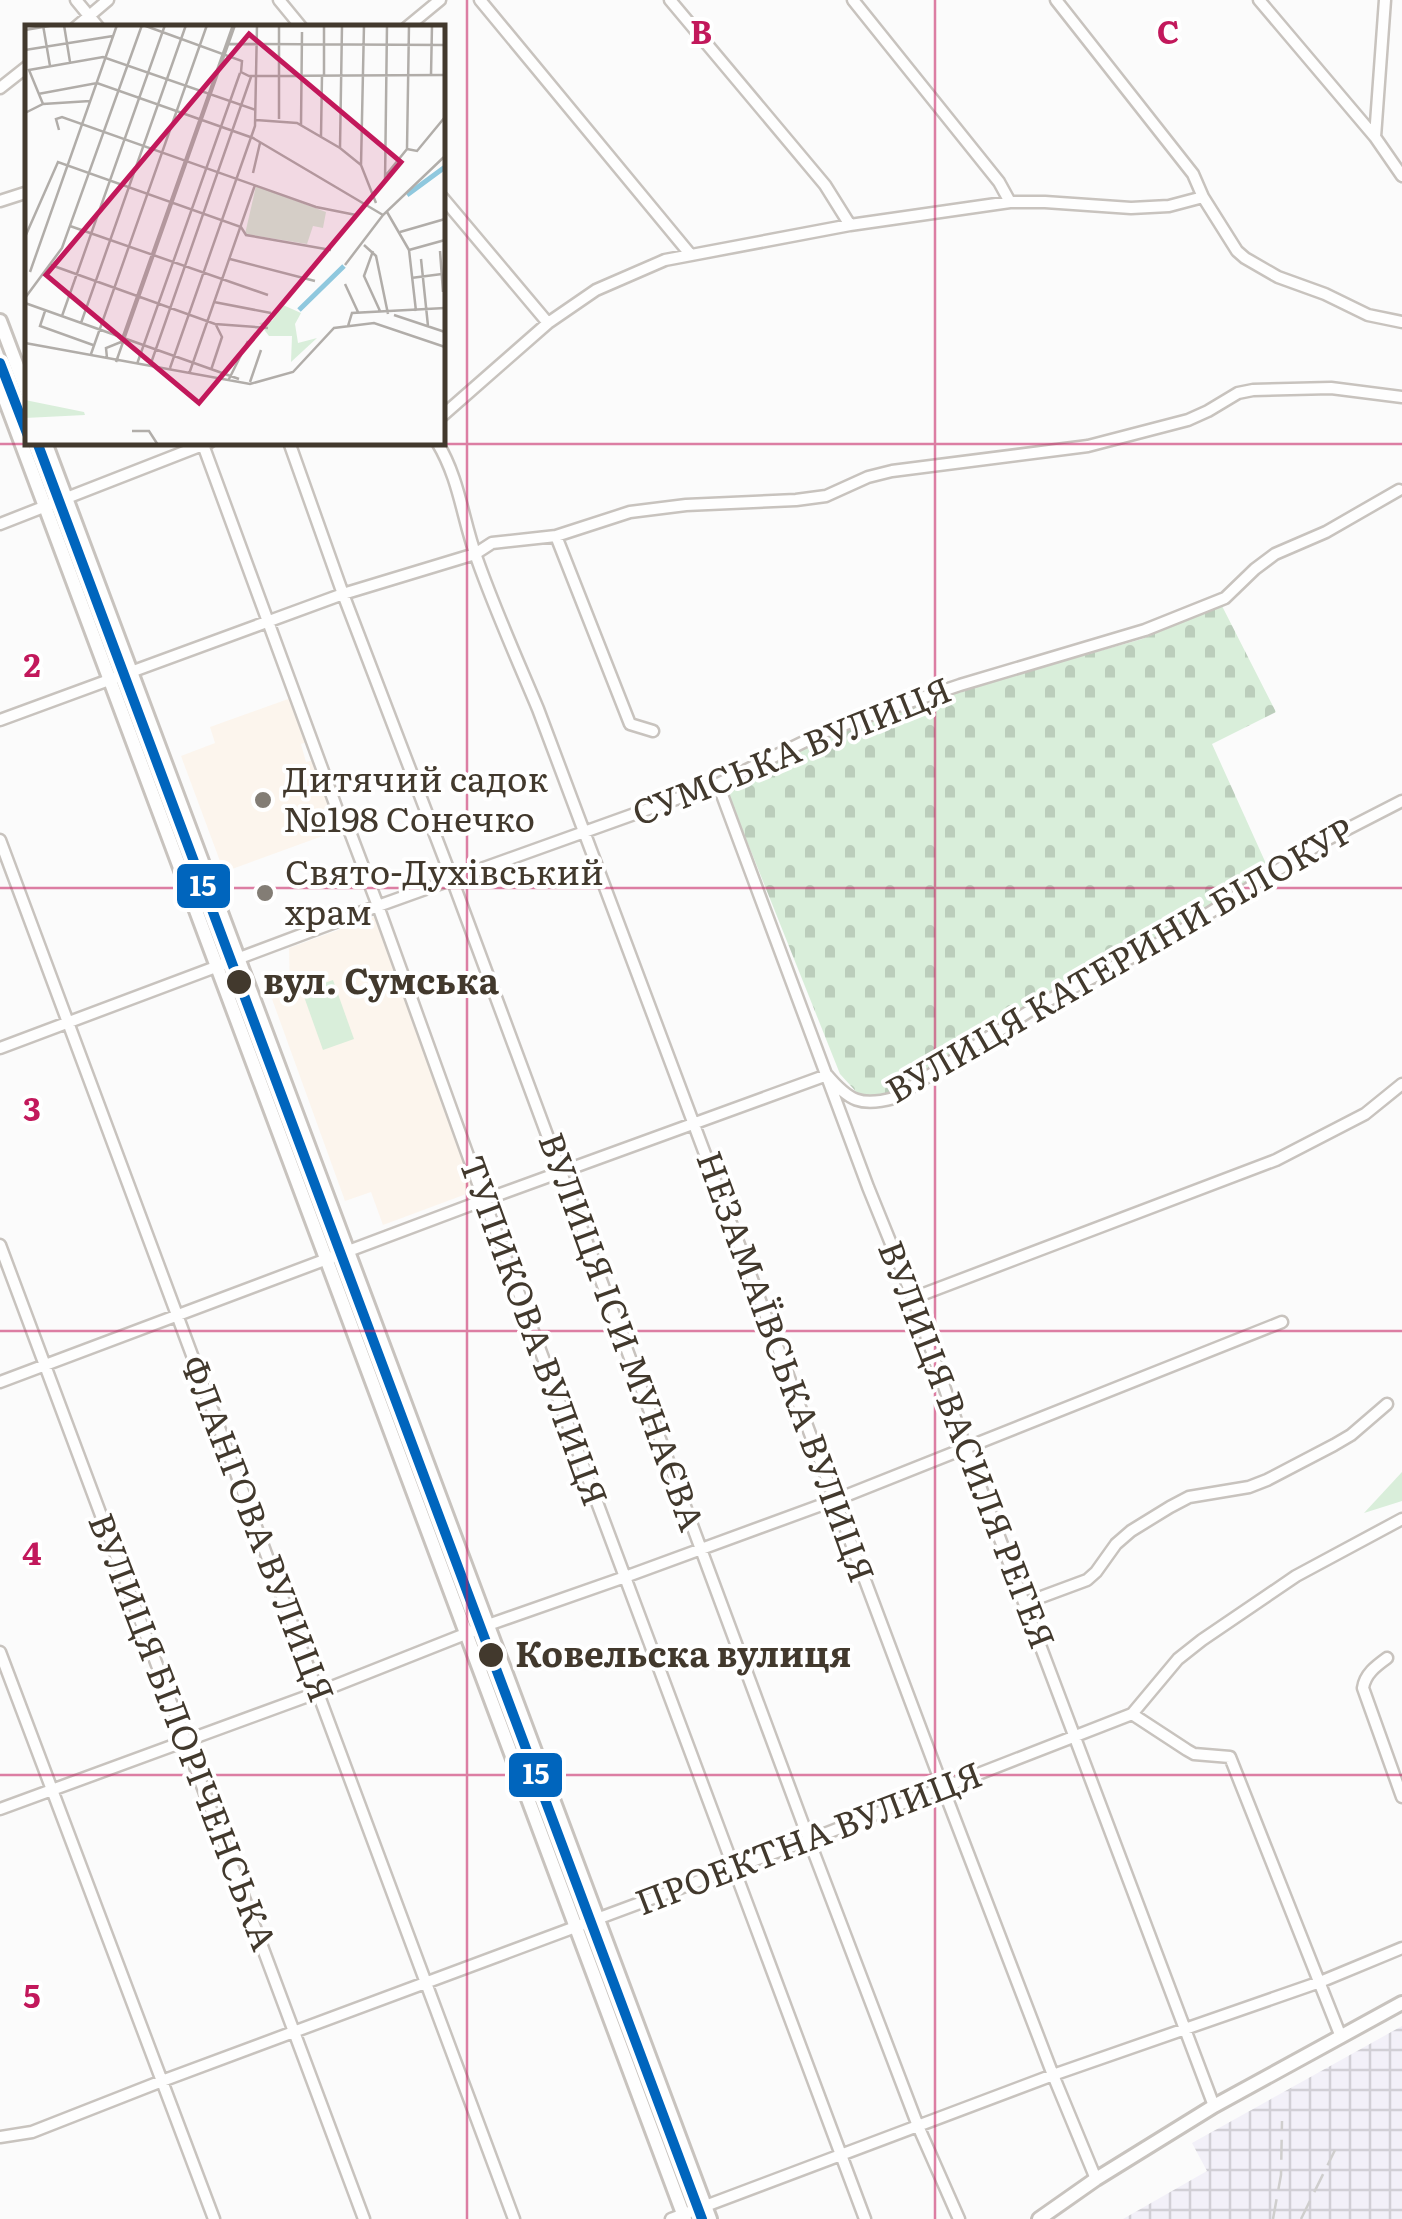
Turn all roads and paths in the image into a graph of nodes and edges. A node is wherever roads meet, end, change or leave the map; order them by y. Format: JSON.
{"nodes":[{"id":1,"x":76,"y":0,"type":"edge"},
{"id":2,"x":108,"y":0,"type":"edge"},
{"id":3,"x":279,"y":0,"type":"edge"},
{"id":4,"x":440,"y":0,"type":"edge"},
{"id":5,"x":480,"y":0,"type":"edge"},
{"id":6,"x":670,"y":0,"type":"edge"},
{"id":7,"x":853,"y":0,"type":"edge"},
{"id":8,"x":1056,"y":0,"type":"edge"},
{"id":9,"x":1260,"y":0,"type":"edge"},
{"id":10,"x":1386,"y":0,"type":"edge"},
{"id":11,"x":89,"y":16,"type":"junction"},
{"id":12,"x":78,"y":25,"type":"edge"},
{"id":13,"x":96,"y":25,"type":"edge"},
{"id":14,"x":300,"y":25,"type":"edge"},
{"id":15,"x":410,"y":25,"type":"edge"},
{"id":16,"x":25,"y":68,"type":"edge"},
{"id":17,"x":0,"y":88,"type":"edge"},
{"id":18,"x":1375,"y":137,"type":"junction"},
{"id":19,"x":1402,"y":176,"type":"edge"},
{"id":20,"x":25,"y":193,"type":"edge"},
{"id":21,"x":1202,"y":197,"type":"junction"},
{"id":22,"x":0,"y":201,"type":"edge"},
{"id":23,"x":445,"y":201,"type":"edge"},
{"id":24,"x":1010,"y":202,"type":"junction"},
{"id":25,"x":850,"y":225,"type":"junction"},
{"id":26,"x":690,"y":254,"type":"junction"},
{"id":27,"x":0,"y":321,"type":"edge"},
{"id":28,"x":1402,"y":322,"type":"edge"},
{"id":29,"x":548,"y":323,"type":"junction"},
{"id":30,"x":0,"y":386,"type":"edge"},
{"id":31,"x":25,"y":387,"type":"edge"},
{"id":32,"x":1402,"y":397,"type":"edge"},
{"id":33,"x":445,"y":413,"type":"edge"},
{"id":34,"x":46,"y":445,"type":"edge"},
{"id":35,"x":200,"y":445,"type":"edge"},
{"id":36,"x":206,"y":445,"type":"edge"},
{"id":37,"x":290,"y":445,"type":"edge"},
{"id":38,"x":438,"y":445,"type":"edge"},
{"id":39,"x":1398,"y":490,"type":"dead end"},
{"id":40,"x":66,"y":498,"type":"junction"},
{"id":41,"x":45,"y":506,"type":"junction"},
{"id":42,"x":0,"y":524,"type":"edge"},
{"id":43,"x":556,"y":536,"type":"junction"},
{"id":44,"x":475,"y":554,"type":"junction"},
{"id":45,"x":343,"y":594,"type":"junction"},
{"id":46,"x":269,"y":620,"type":"junction"},
{"id":47,"x":131,"y":671,"type":"junction"},
{"id":48,"x":109,"y":679,"type":"junction"},
{"id":49,"x":0,"y":720,"type":"edge"},
{"id":50,"x":653,"y":731,"type":"dead end"},
{"id":51,"x":718,"y":784,"type":"junction"},
{"id":52,"x":1402,"y":801,"type":"edge"},
{"id":53,"x":585,"y":834,"type":"junction"},
{"id":54,"x":0,"y":840,"type":"edge"},
{"id":55,"x":452,"y":879,"type":"junction"},
{"id":56,"x":378,"y":906,"type":"junction"},
{"id":57,"x":239,"y":959,"type":"junction"},
{"id":58,"x":216,"y":967,"type":"junction"},
{"id":59,"x":68,"y":1022,"type":"junction"},
{"id":60,"x":0,"y":1048,"type":"edge"},
{"id":61,"x":827,"y":1075,"type":"junction"},
{"id":62,"x":1402,"y":1084,"type":"edge"},
{"id":63,"x":694,"y":1124,"type":"junction"},
{"id":64,"x":562,"y":1173,"type":"junction"},
{"id":65,"x":484,"y":1200,"type":"junction"},
{"id":66,"x":0,"y":1245,"type":"edge"},
{"id":67,"x":348,"y":1251,"type":"junction"},
{"id":68,"x":326,"y":1259,"type":"junction"},
{"id":69,"x":913,"y":1298,"type":"junction"},
{"id":70,"x":176,"y":1316,"type":"junction"},
{"id":71,"x":1282,"y":1322,"type":"dead end"},
{"id":72,"x":44,"y":1365,"type":"junction"},
{"id":73,"x":0,"y":1382,"type":"edge"},
{"id":74,"x":1387,"y":1404,"type":"dead end"},
{"id":75,"x":966,"y":1449,"type":"junction"},
{"id":76,"x":835,"y":1500,"type":"junction"},
{"id":77,"x":1402,"y":1519,"type":"edge"},
{"id":78,"x":702,"y":1548,"type":"junction"},
{"id":79,"x":625,"y":1578,"type":"junction"},
{"id":80,"x":1025,"y":1603,"type":"junction"},
{"id":81,"x":488,"y":1625,"type":"junction"},
{"id":82,"x":467,"y":1633,"type":"junction"},
{"id":83,"x":0,"y":1652,"type":"edge"},
{"id":84,"x":1387,"y":1658,"type":"dead end"},
{"id":85,"x":319,"y":1692,"type":"junction"},
{"id":86,"x":1132,"y":1714,"type":"junction"},
{"id":87,"x":1076,"y":1736,"type":"junction"},
{"id":88,"x":186,"y":1740,"type":"junction"},
{"id":89,"x":943,"y":1788,"type":"junction"},
{"id":90,"x":52,"y":1790,"type":"junction"},
{"id":91,"x":1402,"y":1797,"type":"edge"},
{"id":92,"x":0,"y":1809,"type":"edge"},
{"id":93,"x":810,"y":1840,"type":"junction"},
{"id":94,"x":734,"y":1868,"type":"junction"},
{"id":95,"x":597,"y":1919,"type":"junction"},
{"id":96,"x":576,"y":1926,"type":"junction"},
{"id":97,"x":1402,"y":1948,"type":"edge"},
{"id":98,"x":1320,"y":1982,"type":"junction"},
{"id":99,"x":428,"y":1983,"type":"junction"},
{"id":100,"x":1402,"y":2003,"type":"edge"},
{"id":101,"x":1185,"y":2030,"type":"junction"},
{"id":102,"x":295,"y":2033,"type":"junction"},
{"id":103,"x":1342,"y":2037,"type":"junction"},
{"id":104,"x":1052,"y":2075,"type":"junction"},
{"id":105,"x":162,"y":2081,"type":"junction"},
{"id":106,"x":1214,"y":2106,"type":"junction"},
{"id":107,"x":918,"y":2126,"type":"junction"},
{"id":108,"x":0,"y":2137,"type":"edge"},
{"id":109,"x":841,"y":2156,"type":"junction"},
{"id":110,"x":1096,"y":2179,"type":"junction"},
{"id":111,"x":708,"y":2212,"type":"edge"},
{"id":112,"x":680,"y":2217,"type":"edge"},
{"id":113,"x":214,"y":2219,"type":"edge"},
{"id":114,"x":364,"y":2219,"type":"edge"},
{"id":115,"x":514,"y":2219,"type":"edge"},
{"id":116,"x":865,"y":2219,"type":"edge"},
{"id":117,"x":958,"y":2219,"type":"edge"},
{"id":118,"x":1038,"y":2219,"type":"edge"}],
"edges":[{"from":1,"to":11,"type":"street"},
{"from":2,"to":11,"type":"street"},
{"from":3,"to":14,"type":"street"},
{"from":4,"to":15,"type":"street"},
{"from":5,"to":26,"type":"street"},
{"from":6,"to":25,"type":"street"},
{"from":7,"to":24,"type":"street"},
{"from":8,"to":21,"type":"street"},
{"from":9,"to":18,"type":"street"},
{"from":10,"to":18,"type":"street"},
{"from":11,"to":12,"type":"street"},
{"from":11,"to":13,"type":"street"},
{"from":16,"to":17,"type":"street"},
{"from":18,"to":19,"type":"street"},
{"from":20,"to":22,"type":"street"},
{"from":21,"to":24,"type":"street"},
{"from":21,"to":28,"type":"street"},
{"from":23,"to":29,"type":"street"},
{"from":24,"to":25,"type":"street"},
{"from":25,"to":26,"type":"street"},
{"from":26,"to":29,"type":"street"},
{"from":27,"to":31,"type":"main road"},
{"from":29,"to":33,"type":"street"},
{"from":30,"to":41,"type":"main road"},
{"from":32,"to":43,"type":"street"},
{"from":34,"to":40,"type":"main road"},
{"from":35,"to":40,"type":"street"},
{"from":36,"to":46,"type":"street","name":"ТУПИКОВА ВУЛИЦЯ"},
{"from":37,"to":45,"type":"street","name":"ВУЛИЦЯ ІСИ МУНАЄВА"},
{"from":38,"to":44,"type":"street","name":"НЕЗАМАЇВСЬКА ВУЛИЦЯ"},
{"from":39,"to":51,"type":"street","name":"СУМСЬКА ВУЛИЦЯ"},
{"from":40,"to":41,"type":"street"},
{"from":40,"to":47,"type":"main road"},
{"from":41,"to":42,"type":"street"},
{"from":41,"to":48,"type":"main road"},
{"from":43,"to":44,"type":"street"},
{"from":43,"to":50,"type":"street"},
{"from":44,"to":45,"type":"street"},
{"from":44,"to":53,"type":"street","name":"НЕЗАМАЇВСЬКА ВУЛИЦЯ"},
{"from":45,"to":46,"type":"street"},
{"from":45,"to":55,"type":"street","name":"ВУЛИЦЯ ІСИ МУНАЄВА"},
{"from":46,"to":47,"type":"street"},
{"from":46,"to":56,"type":"street","name":"ТУПИКОВА ВУЛИЦЯ"},
{"from":47,"to":48,"type":"street"},
{"from":47,"to":57,"type":"main road"},
{"from":48,"to":49,"type":"street"},
{"from":48,"to":58,"type":"main road"},
{"from":51,"to":53,"type":"street","name":"СУМСЬКА ВУЛИЦЯ"},
{"from":51,"to":61,"type":"street","name":"ВУЛИЦЯ ВАСИЛЯ РЕГЕЯ"},
{"from":52,"to":61,"type":"street","name":"ВУЛИЦЯ КАТЕРИНИ БІЛОКУР"},
{"from":53,"to":55,"type":"street","name":"СУМСЬКА ВУЛИЦЯ"},
{"from":53,"to":63,"type":"street","name":"НЕЗАМАЇВСЬКА ВУЛИЦЯ"},
{"from":54,"to":59,"type":"street","name":"ФЛАНГОВА ВУЛИЦЯ"},
{"from":55,"to":56,"type":"street","name":"СУМСЬКА ВУЛИЦЯ"},
{"from":55,"to":64,"type":"street","name":"ВУЛИЦЯ ІСИ МУНАЄВА"},
{"from":56,"to":57,"type":"street","name":"СУМСЬКА ВУЛИЦЯ"},
{"from":56,"to":65,"type":"street","name":"ТУПИКОВА ВУЛИЦЯ"},
{"from":57,"to":58,"type":"street","name":"СУМСЬКА ВУЛИЦЯ"},
{"from":57,"to":67,"type":"main road"},
{"from":58,"to":59,"type":"street","name":"СУМСЬКА ВУЛИЦЯ"},
{"from":58,"to":68,"type":"main road"},
{"from":59,"to":60,"type":"street","name":"СУМСЬКА ВУЛИЦЯ"},
{"from":59,"to":70,"type":"street","name":"ФЛАНГОВА ВУЛИЦЯ"},
{"from":61,"to":63,"type":"street","name":"ВУЛИЦЯ КАТЕРИНИ БІЛОКУР"},
{"from":61,"to":69,"type":"street","name":"ВУЛИЦЯ ВАСИЛЯ РЕГЕЯ"},
{"from":62,"to":69,"type":"street"},
{"from":63,"to":64,"type":"street","name":"ВУЛИЦЯ КАТЕРИНИ БІЛОКУР"},
{"from":63,"to":76,"type":"street","name":"НЕЗАМАЇВСЬКА ВУЛИЦЯ"},
{"from":64,"to":65,"type":"street","name":"ВУЛИЦЯ КАТЕРИНИ БІЛОКУР"},
{"from":64,"to":78,"type":"street","name":"ВУЛИЦЯ ІСИ МУНАЄВА"},
{"from":65,"to":67,"type":"street","name":"ВУЛИЦЯ КАТЕРИНИ БІЛОКУР"},
{"from":65,"to":79,"type":"street","name":"ТУПИКОВА ВУЛИЦЯ"},
{"from":66,"to":72,"type":"street","name":"ВУЛИЦЯ БІЛОРІЧЕНСЬКА"},
{"from":67,"to":68,"type":"street","name":"ВУЛИЦЯ КАТЕРИНИ БІЛОКУР"},
{"from":67,"to":81,"type":"main road"},
{"from":68,"to":70,"type":"street","name":"ВУЛИЦЯ КАТЕРИНИ БІЛОКУР"},
{"from":68,"to":82,"type":"main road"},
{"from":69,"to":75,"type":"street","name":"ВУЛИЦЯ ВАСИЛЯ РЕГЕЯ"},
{"from":70,"to":72,"type":"street","name":"ВУЛИЦЯ КАТЕРИНИ БІЛОКУР"},
{"from":70,"to":85,"type":"street","name":"ФЛАНГОВА ВУЛИЦЯ"},
{"from":71,"to":75,"type":"street"},
{"from":72,"to":73,"type":"street","name":"ВУЛИЦЯ КАТЕРИНИ БІЛОКУР"},
{"from":72,"to":88,"type":"street","name":"ВУЛИЦЯ БІЛОРІЧЕНСЬКА"},
{"from":74,"to":80,"type":"street"},
{"from":75,"to":76,"type":"street"},
{"from":75,"to":80,"type":"street","name":"ВУЛИЦЯ ВАСИЛЯ РЕГЕЯ"},
{"from":76,"to":78,"type":"street"},
{"from":76,"to":89,"type":"street","name":"НЕЗАМАЇВСЬКА ВУЛИЦЯ"},
{"from":77,"to":86,"type":"street","name":"ПРОЕКТНА ВУЛИЦЯ"},
{"from":78,"to":79,"type":"street"},
{"from":78,"to":93,"type":"street","name":"ВУЛИЦЯ ІСИ МУНАЄВА"},
{"from":79,"to":81,"type":"street"},
{"from":79,"to":94,"type":"street","name":"ТУПИКОВА ВУЛИЦЯ"},
{"from":80,"to":87,"type":"street","name":"ВУЛИЦЯ ВАСИЛЯ РЕГЕЯ"},
{"from":81,"to":82,"type":"street"},
{"from":81,"to":95,"type":"main road"},
{"from":82,"to":85,"type":"street"},
{"from":82,"to":96,"type":"main road"},
{"from":83,"to":90,"type":"street"},
{"from":84,"to":91,"type":"street"},
{"from":85,"to":88,"type":"street"},
{"from":85,"to":99,"type":"street","name":"ФЛАНГОВА ВУЛИЦЯ"},
{"from":86,"to":87,"type":"street","name":"ПРОЕКТНА ВУЛИЦЯ"},
{"from":86,"to":98,"type":"street"},
{"from":87,"to":89,"type":"street","name":"ПРОЕКТНА ВУЛИЦЯ"},
{"from":87,"to":101,"type":"street","name":"ВУЛИЦЯ ВАСИЛЯ РЕГЕЯ"},
{"from":88,"to":90,"type":"street"},
{"from":88,"to":102,"type":"street","name":"ВУЛИЦЯ БІЛОРІЧЕНСЬКА"},
{"from":89,"to":93,"type":"street","name":"ПРОЕКТНА ВУЛИЦЯ"},
{"from":89,"to":104,"type":"street","name":"НЕЗАМАЇВСЬКА ВУЛИЦЯ"},
{"from":90,"to":92,"type":"street"},
{"from":90,"to":105,"type":"street"},
{"from":93,"to":94,"type":"street","name":"ПРОЕКТНА ВУЛИЦЯ"},
{"from":93,"to":107,"type":"street","name":"ВУЛИЦЯ ІСИ МУНАЄВА"},
{"from":94,"to":95,"type":"street","name":"ПРОЕКТНА ВУЛИЦЯ"},
{"from":94,"to":109,"type":"street","name":"ТУПИКОВА ВУЛИЦЯ"},
{"from":95,"to":96,"type":"street","name":"ПРОЕКТНА ВУЛИЦЯ"},
{"from":95,"to":111,"type":"main road"},
{"from":96,"to":99,"type":"street","name":"ПРОЕКТНА ВУЛИЦЯ"},
{"from":96,"to":112,"type":"main road"},
{"from":97,"to":98,"type":"street"},
{"from":98,"to":101,"type":"street"},
{"from":98,"to":103,"type":"street"},
{"from":99,"to":102,"type":"street","name":"ПРОЕКТНА ВУЛИЦЯ"},
{"from":99,"to":115,"type":"street","name":"ФЛАНГОВА ВУЛИЦЯ"},
{"from":100,"to":103,"type":"main road"},
{"from":101,"to":104,"type":"street"},
{"from":101,"to":106,"type":"street","name":"ВУЛИЦЯ ВАСИЛЯ РЕГЕЯ"},
{"from":102,"to":105,"type":"street","name":"ПРОЕКТНА ВУЛИЦЯ"},
{"from":102,"to":114,"type":"street","name":"ВУЛИЦЯ БІЛОРІЧЕНСЬКА"},
{"from":103,"to":106,"type":"main road"},
{"from":104,"to":107,"type":"street"},
{"from":104,"to":110,"type":"street","name":"НЕЗАМАЇВСЬКА ВУЛИЦЯ"},
{"from":105,"to":108,"type":"street","name":"ПРОЕКТНА ВУЛИЦЯ"},
{"from":105,"to":113,"type":"street"},
{"from":106,"to":110,"type":"main road"},
{"from":107,"to":109,"type":"street"},
{"from":107,"to":117,"type":"street","name":"ВУЛИЦЯ ІСИ МУНАЄВА"},
{"from":109,"to":111,"type":"street"},
{"from":109,"to":116,"type":"street","name":"ТУПИКОВА ВУЛИЦЯ"},
{"from":110,"to":118,"type":"main road"},
{"from":111,"to":112,"type":"street"}]}
